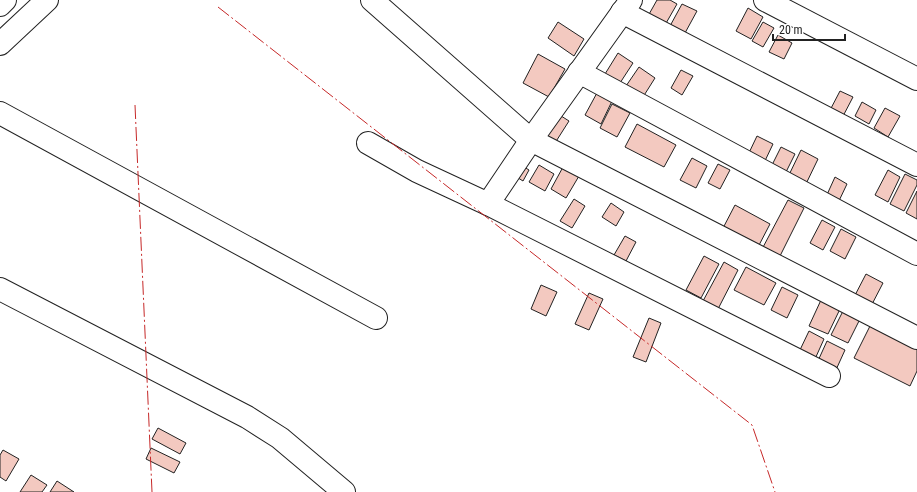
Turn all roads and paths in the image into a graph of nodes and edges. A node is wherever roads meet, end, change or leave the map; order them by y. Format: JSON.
{"nodes":[{"id":1,"x":5,"y":0,"type":"edge"},
{"id":2,"x":47,"y":0,"type":"edge"},
{"id":3,"x":372,"y":0,"type":"edge"},
{"id":4,"x":765,"y":0,"type":"edge"},
{"id":5,"x":0,"y":5,"type":"edge"},
{"id":6,"x":627,"y":6,"type":"edge"},
{"id":7,"x":0,"y":44,"type":"edge"},
{"id":8,"x":579,"y":72,"type":"junction"},
{"id":9,"x":917,"y":80,"type":"edge"},
{"id":10,"x":0,"y":113,"type":"edge"},
{"id":11,"x":532,"y":140,"type":"junction"},
{"id":12,"x":368,"y":143,"type":"dead end"},
{"id":13,"x":917,"y":165,"type":"edge"},
{"id":14,"x":488,"y":204,"type":"junction"},
{"id":15,"x":917,"y":254,"type":"edge"},
{"id":16,"x":0,"y":289,"type":"edge"},
{"id":17,"x":376,"y":318,"type":"dead end"},
{"id":18,"x":917,"y":338,"type":"edge"},
{"id":19,"x":829,"y":376,"type":"dead end"},
{"id":20,"x":344,"y":492,"type":"edge"}],
"edges":[{"from":1,"to":5,"type":"street"},
{"from":2,"to":7,"type":"street"},
{"from":3,"to":11,"type":"street"},
{"from":4,"to":9,"type":"street"},
{"from":6,"to":8,"type":"street"},
{"from":6,"to":13,"type":"street"},
{"from":8,"to":11,"type":"street"},
{"from":8,"to":15,"type":"street"},
{"from":10,"to":17,"type":"street"},
{"from":11,"to":14,"type":"street"},
{"from":11,"to":18,"type":"street"},
{"from":12,"to":14,"type":"street"},
{"from":14,"to":19,"type":"street"},
{"from":16,"to":20,"type":"street"}]}
